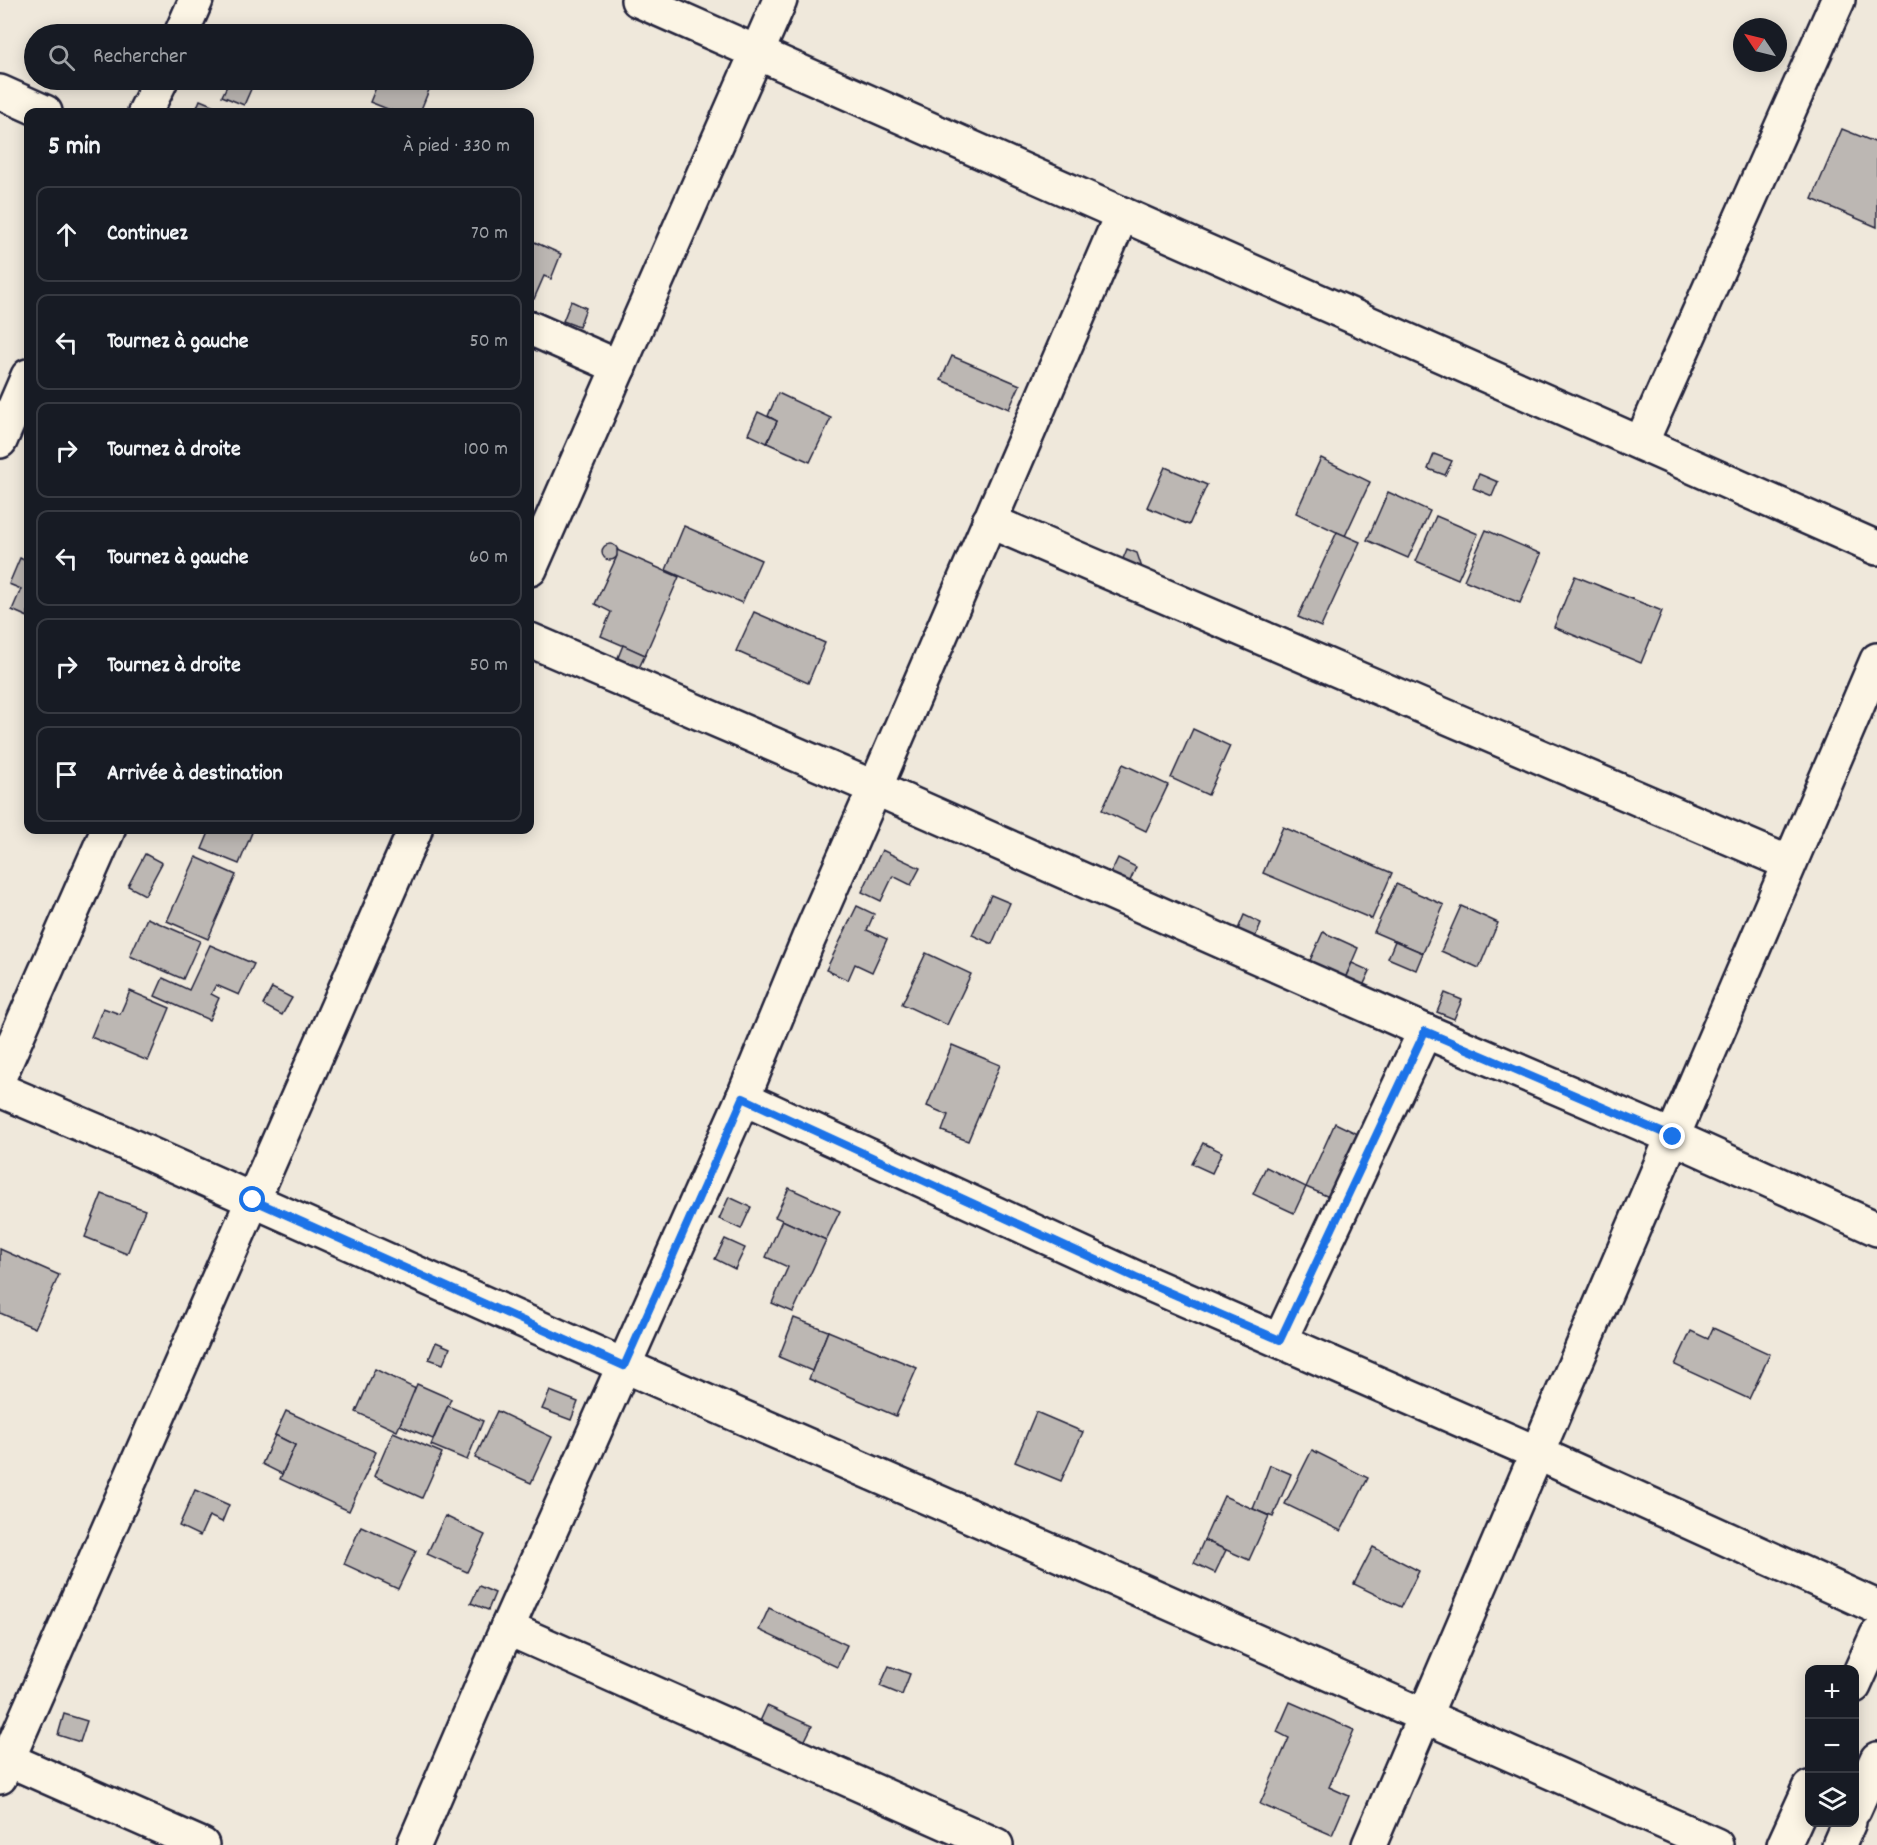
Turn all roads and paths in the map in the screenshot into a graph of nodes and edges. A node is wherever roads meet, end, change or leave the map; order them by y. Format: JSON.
{"nodes":[{"id":1,"x":196,"y":0,"type":"edge"},
{"id":2,"x":638,"y":0,"type":"edge"},
{"id":3,"x":780,"y":0,"type":"edge"},
{"id":4,"x":1838,"y":0,"type":"edge"},
{"id":5,"x":186,"y":24,"type":"edge"},
{"id":6,"x":757,"y":52,"type":"junction"},
{"id":7,"x":156,"y":90,"type":"edge"},
{"id":8,"x":0,"y":92,"type":"edge"},
{"id":9,"x":36,"y":108,"type":"edge"},
{"id":10,"x":147,"y":108,"type":"edge"},
{"id":11,"x":1122,"y":214,"type":"junction"},
{"id":12,"x":534,"y":330,"type":"edge"},
{"id":13,"x":619,"y":367,"type":"junction"},
{"id":14,"x":24,"y":387,"type":"edge"},
{"id":15,"x":9,"y":426,"type":"edge"},
{"id":16,"x":1641,"y":443,"type":"junction"},
{"id":17,"x":989,"y":521,"type":"junction"},
{"id":18,"x":1877,"y":548,"type":"edge"},
{"id":19,"x":534,"y":560,"type":"edge"},
{"id":20,"x":534,"y":642,"type":"edge"},
{"id":21,"x":1877,"y":660,"type":"edge"},
{"id":22,"x":875,"y":788,"type":"junction"},
{"id":23,"x":106,"y":834,"type":"edge"},
{"id":24,"x":413,"y":834,"type":"edge"},
{"id":25,"x":1790,"y":864,"type":"junction"},
{"id":26,"x":1425,"y":1031,"type":"junction"},
{"id":27,"x":0,"y":1075,"type":"edge"},
{"id":28,"x":0,"y":1090,"type":"edge"},
{"id":29,"x":743,"y":1098,"type":"junction"},
{"id":30,"x":1673,"y":1137,"type":"junction"},
{"id":31,"x":253,"y":1200,"type":"junction"},
{"id":32,"x":1877,"y":1229,"type":"edge"},
{"id":33,"x":1280,"y":1340,"type":"junction"},
{"id":34,"x":624,"y":1366,"type":"junction"},
{"id":35,"x":1537,"y":1453,"type":"junction"},
{"id":36,"x":1877,"y":1607,"type":"edge"},
{"id":37,"x":507,"y":1628,"type":"junction"},
{"id":38,"x":1877,"y":1635,"type":"edge"},
{"id":39,"x":1859,"y":1675,"type":"edge"},
{"id":40,"x":1424,"y":1716,"type":"junction"},
{"id":41,"x":1877,"y":1759,"type":"edge"},
{"id":42,"x":3,"y":1764,"type":"edge"},
{"id":43,"x":1805,"y":1797,"type":"edge"},
{"id":44,"x":1859,"y":1799,"type":"edge"},
{"id":45,"x":1847,"y":1827,"type":"edge"},
{"id":46,"x":202,"y":1845,"type":"edge"},
{"id":47,"x":414,"y":1845,"type":"edge"},
{"id":48,"x":996,"y":1845,"type":"edge"},
{"id":49,"x":1369,"y":1845,"type":"edge"},
{"id":50,"x":1716,"y":1845,"type":"edge"},
{"id":51,"x":1784,"y":1845,"type":"edge"},
{"id":52,"x":1839,"y":1845,"type":"edge"}],
"edges":[{"from":1,"to":5,"type":"street"},
{"from":2,"to":6,"type":"street"},
{"from":3,"to":6,"type":"street"},
{"from":4,"to":16,"type":"street"},
{"from":6,"to":11,"type":"street"},
{"from":6,"to":13,"type":"street"},
{"from":7,"to":10,"type":"street"},
{"from":8,"to":9,"type":"street"},
{"from":11,"to":16,"type":"street"},
{"from":11,"to":17,"type":"street"},
{"from":12,"to":13,"type":"street"},
{"from":13,"to":19,"type":"street"},
{"from":14,"to":15,"type":"street"},
{"from":16,"to":18,"type":"street"},
{"from":17,"to":22,"type":"street"},
{"from":17,"to":25,"type":"street"},
{"from":20,"to":22,"type":"street"},
{"from":21,"to":25,"type":"street"},
{"from":22,"to":26,"type":"street"},
{"from":22,"to":29,"type":"street"},
{"from":23,"to":27,"type":"street"},
{"from":24,"to":31,"type":"street"},
{"from":25,"to":30,"type":"street"},
{"from":26,"to":30,"type":"street"},
{"from":26,"to":33,"type":"street"},
{"from":28,"to":31,"type":"street"},
{"from":29,"to":33,"type":"street"},
{"from":29,"to":34,"type":"street"},
{"from":30,"to":32,"type":"street"},
{"from":30,"to":35,"type":"street"},
{"from":31,"to":34,"type":"street"},
{"from":31,"to":42,"type":"street"},
{"from":33,"to":35,"type":"street"},
{"from":34,"to":37,"type":"street"},
{"from":34,"to":40,"type":"street"},
{"from":35,"to":36,"type":"street"},
{"from":35,"to":40,"type":"street"},
{"from":37,"to":47,"type":"street"},
{"from":37,"to":48,"type":"street"},
{"from":38,"to":39,"type":"street"},
{"from":40,"to":49,"type":"street"},
{"from":40,"to":50,"type":"street"},
{"from":41,"to":44,"type":"street"},
{"from":42,"to":46,"type":"street"},
{"from":43,"to":51,"type":"street"},
{"from":45,"to":52,"type":"street"}]}
